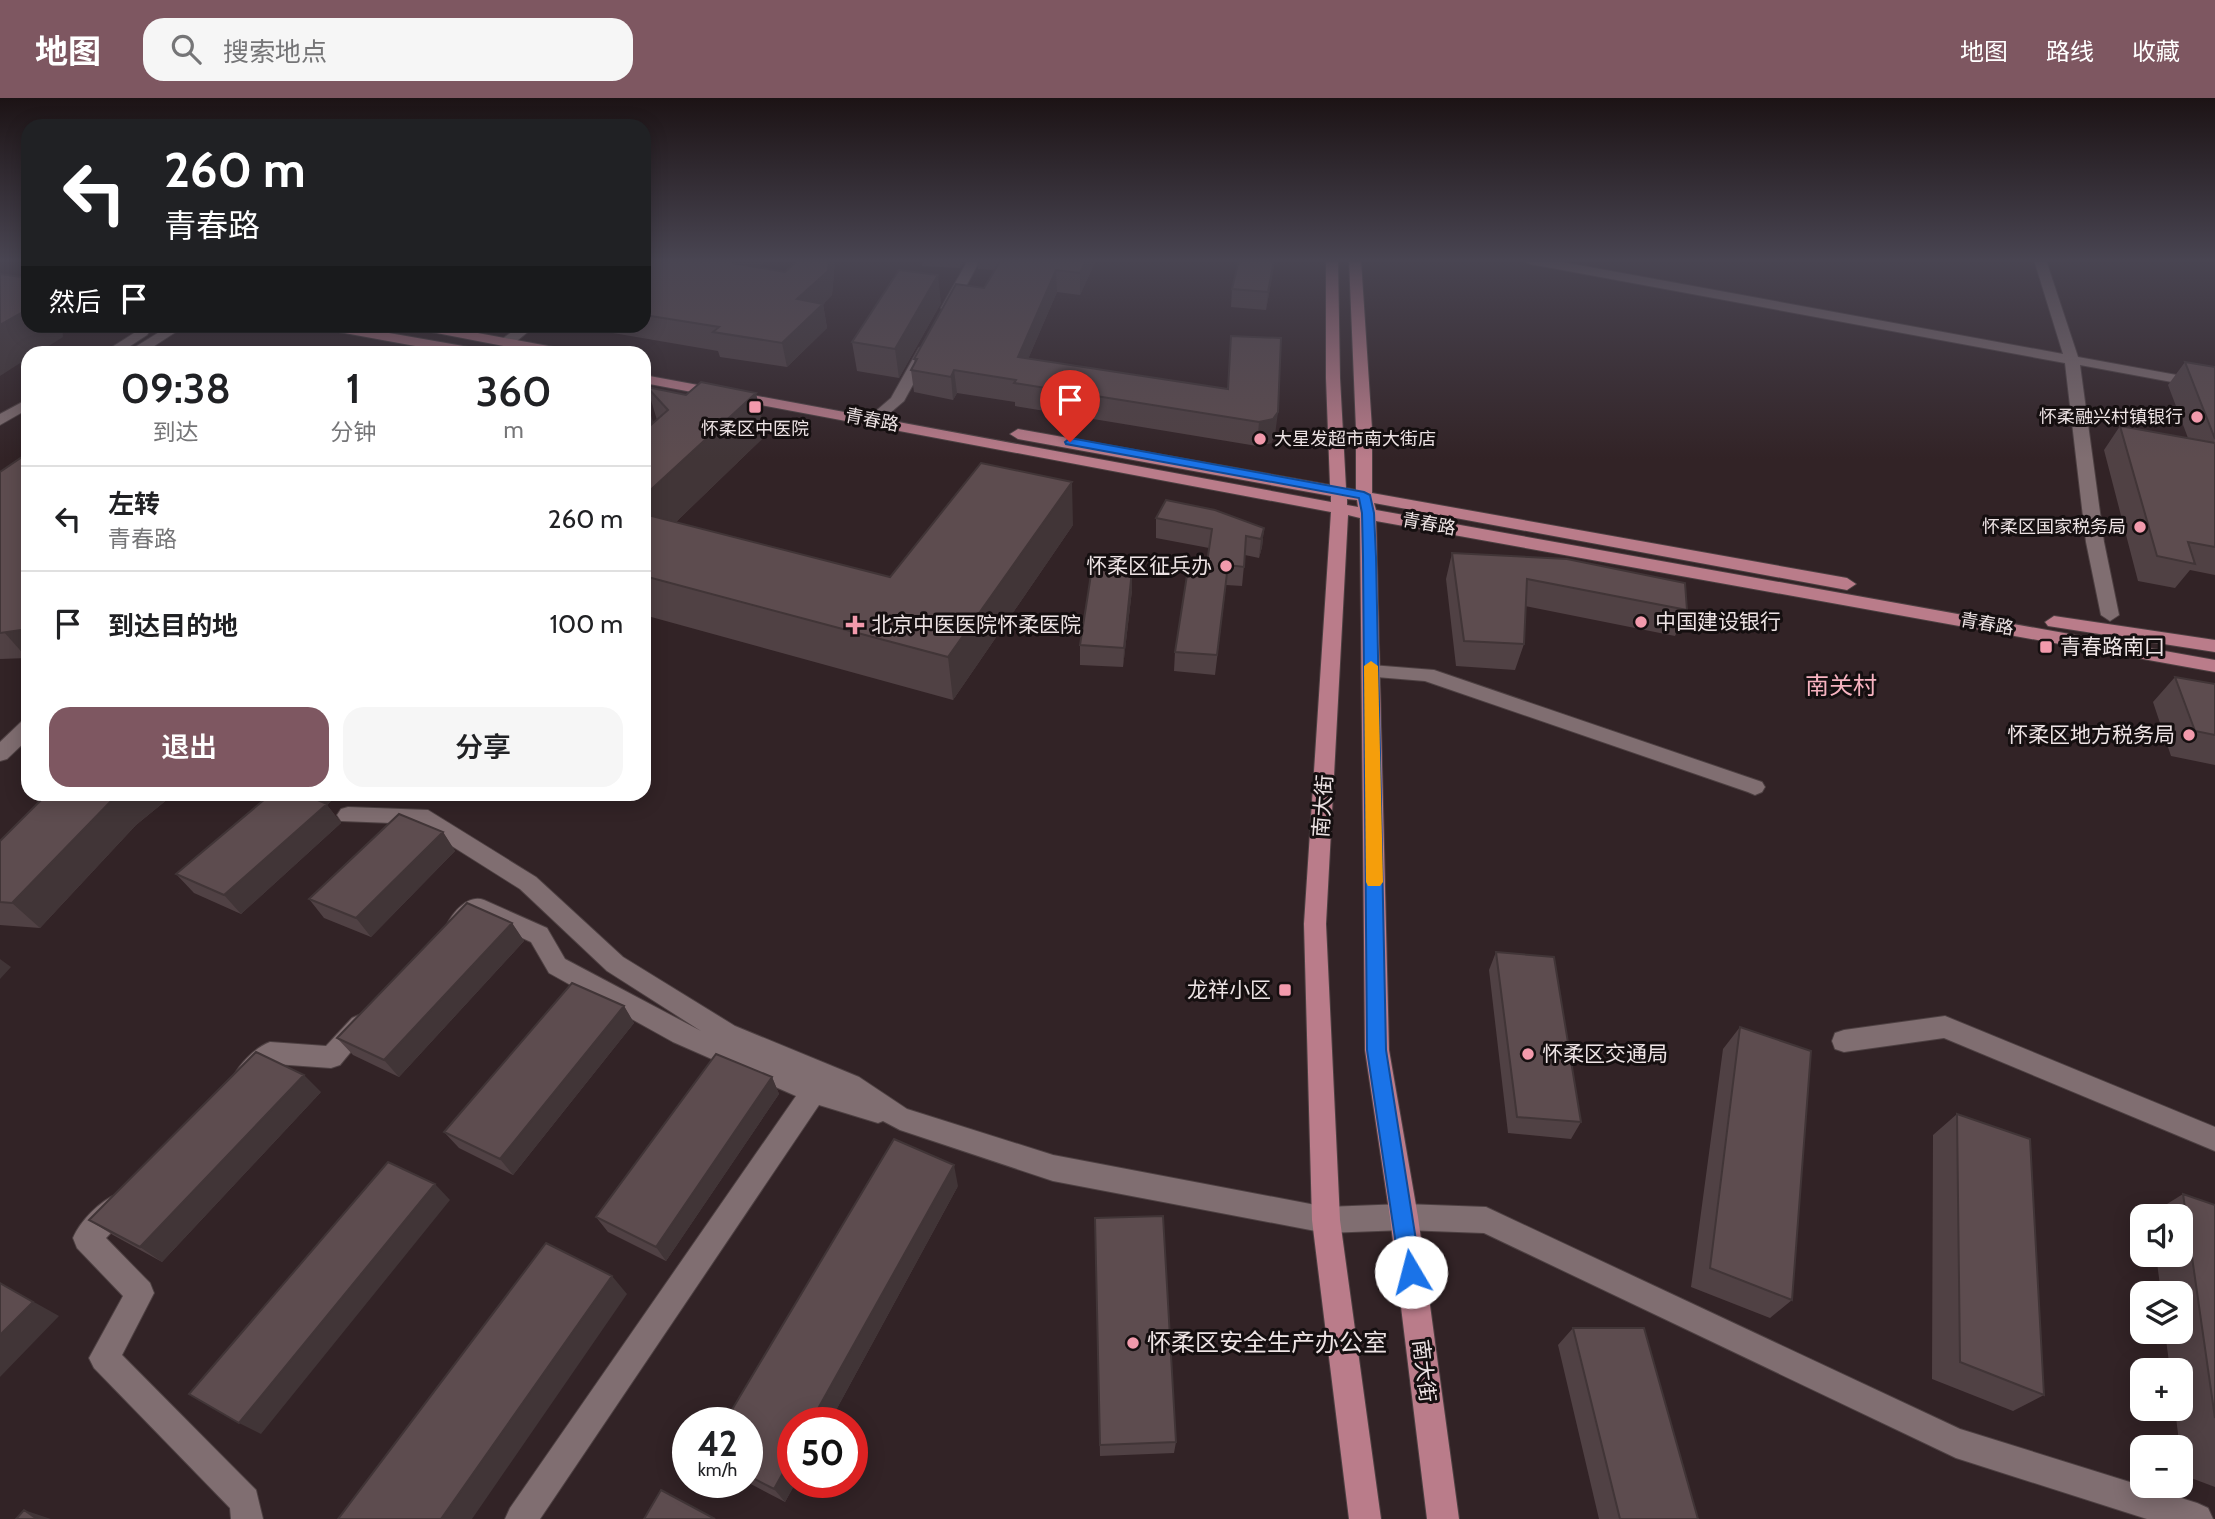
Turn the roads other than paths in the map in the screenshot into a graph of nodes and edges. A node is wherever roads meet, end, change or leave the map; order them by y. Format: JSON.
{"nodes":[{"id":1,"x":938,"y":326,"type":"edge"},
{"id":2,"x":1334,"y":326,"type":"edge"},
{"id":3,"x":1359,"y":326,"type":"edge"},
{"id":4,"x":1893,"y":326,"type":"edge"},
{"id":5,"x":2061,"y":326,"type":"edge"},
{"id":6,"x":142,"y":333,"type":"edge"},
{"id":7,"x":166,"y":333,"type":"edge"},
{"id":8,"x":368,"y":333,"type":"edge"},
{"id":9,"x":459,"y":333,"type":"edge"},
{"id":10,"x":519,"y":333,"type":"edge"},
{"id":11,"x":507,"y":342,"type":"junction"},
{"id":12,"x":121,"y":346,"type":"edge"},
{"id":13,"x":144,"y":346,"type":"edge"},
{"id":14,"x":441,"y":346,"type":"edge"},
{"id":15,"x":528,"y":346,"type":"edge"},
{"id":16,"x":2072,"y":359,"type":"junction"},
{"id":17,"x":651,"y":369,"type":"edge"},
{"id":18,"x":651,"y":380,"type":"edge"},
{"id":19,"x":2215,"y":386,"type":"edge"},
{"id":20,"x":21,"y":408,"type":"edge"},
{"id":21,"x":885,"y":410,"type":"junction"},
{"id":22,"x":21,"y":419,"type":"edge"},
{"id":23,"x":0,"y":421,"type":"edge"},
{"id":24,"x":0,"y":432,"type":"edge"},
{"id":25,"x":1338,"y":499,"type":"junction"},
{"id":26,"x":1366,"y":504,"type":"junction"},
{"id":27,"x":2110,"y":615,"type":"dead end"},
{"id":28,"x":2215,"y":646,"type":"edge"},
{"id":29,"x":2215,"y":666,"type":"edge"},
{"id":30,"x":1371,"y":671,"type":"junction"},
{"id":31,"x":21,"y":734,"type":"edge"},
{"id":32,"x":0,"y":754,"type":"edge"},
{"id":33,"x":1755,"y":787,"type":"dead end"},
{"id":34,"x":348,"y":815,"type":"dead end"},
{"id":35,"x":437,"y":947,"type":"edge"},
{"id":36,"x":379,"y":1007,"type":"edge"},
{"id":37,"x":1844,"y":1041,"type":"dead end"},
{"id":38,"x":232,"y":1092,"type":"edge"},
{"id":39,"x":813,"y":1092,"type":"junction"},
{"id":40,"x":900,"y":1118,"type":"junction"},
{"id":41,"x":2215,"y":1139,"type":"edge"},
{"id":42,"x":135,"y":1189,"type":"edge"},
{"id":43,"x":1404,"y":1217,"type":"junction"},
{"id":44,"x":1326,"y":1220,"type":"junction"},
{"id":45,"x":247,"y":1519,"type":"edge"},
{"id":46,"x":521,"y":1519,"type":"edge"},
{"id":47,"x":1365,"y":1519,"type":"edge"},
{"id":48,"x":1443,"y":1519,"type":"edge"},
{"id":49,"x":2197,"y":1519,"type":"edge"}],
"edges":[{"from":1,"to":21,"type":"street"},
{"from":2,"to":25,"type":"main road","name":"南大街"},
{"from":3,"to":26,"type":"main road","name":"南大街"},
{"from":4,"to":16,"type":"street"},
{"from":5,"to":16,"type":"street"},
{"from":6,"to":12,"type":"street"},
{"from":7,"to":13,"type":"street"},
{"from":8,"to":14,"type":"main road"},
{"from":9,"to":11,"type":"main road"},
{"from":10,"to":11,"type":"street"},
{"from":11,"to":15,"type":"main road"},
{"from":16,"to":19,"type":"street"},
{"from":16,"to":27,"type":"street"},
{"from":17,"to":21,"type":"main road","name":"青春路"},
{"from":18,"to":25,"type":"main road","name":"青春路"},
{"from":20,"to":23,"type":"street"},
{"from":21,"to":25,"type":"main road","name":"青春路"},
{"from":22,"to":24,"type":"street"},
{"from":25,"to":26,"type":"main road","name":"青春路"},
{"from":25,"to":44,"type":"main road","name":"南大街"},
{"from":26,"to":28,"type":"main road","name":"青春路"},
{"from":26,"to":29,"type":"main road","name":"青春路"},
{"from":26,"to":30,"type":"main road","name":"南大街"},
{"from":30,"to":33,"type":"street"},
{"from":30,"to":43,"type":"main road","name":"南大街"},
{"from":31,"to":32,"type":"street"},
{"from":34,"to":40,"type":"street"},
{"from":35,"to":39,"type":"street"},
{"from":36,"to":38,"type":"street"},
{"from":37,"to":41,"type":"street"},
{"from":39,"to":40,"type":"street"},
{"from":39,"to":46,"type":"street"},
{"from":40,"to":44,"type":"street"},
{"from":42,"to":45,"type":"street"},
{"from":43,"to":44,"type":"street"},
{"from":43,"to":48,"type":"main road","name":"南大街"},
{"from":43,"to":49,"type":"street"},
{"from":44,"to":47,"type":"main road","name":"南大街"}]}
